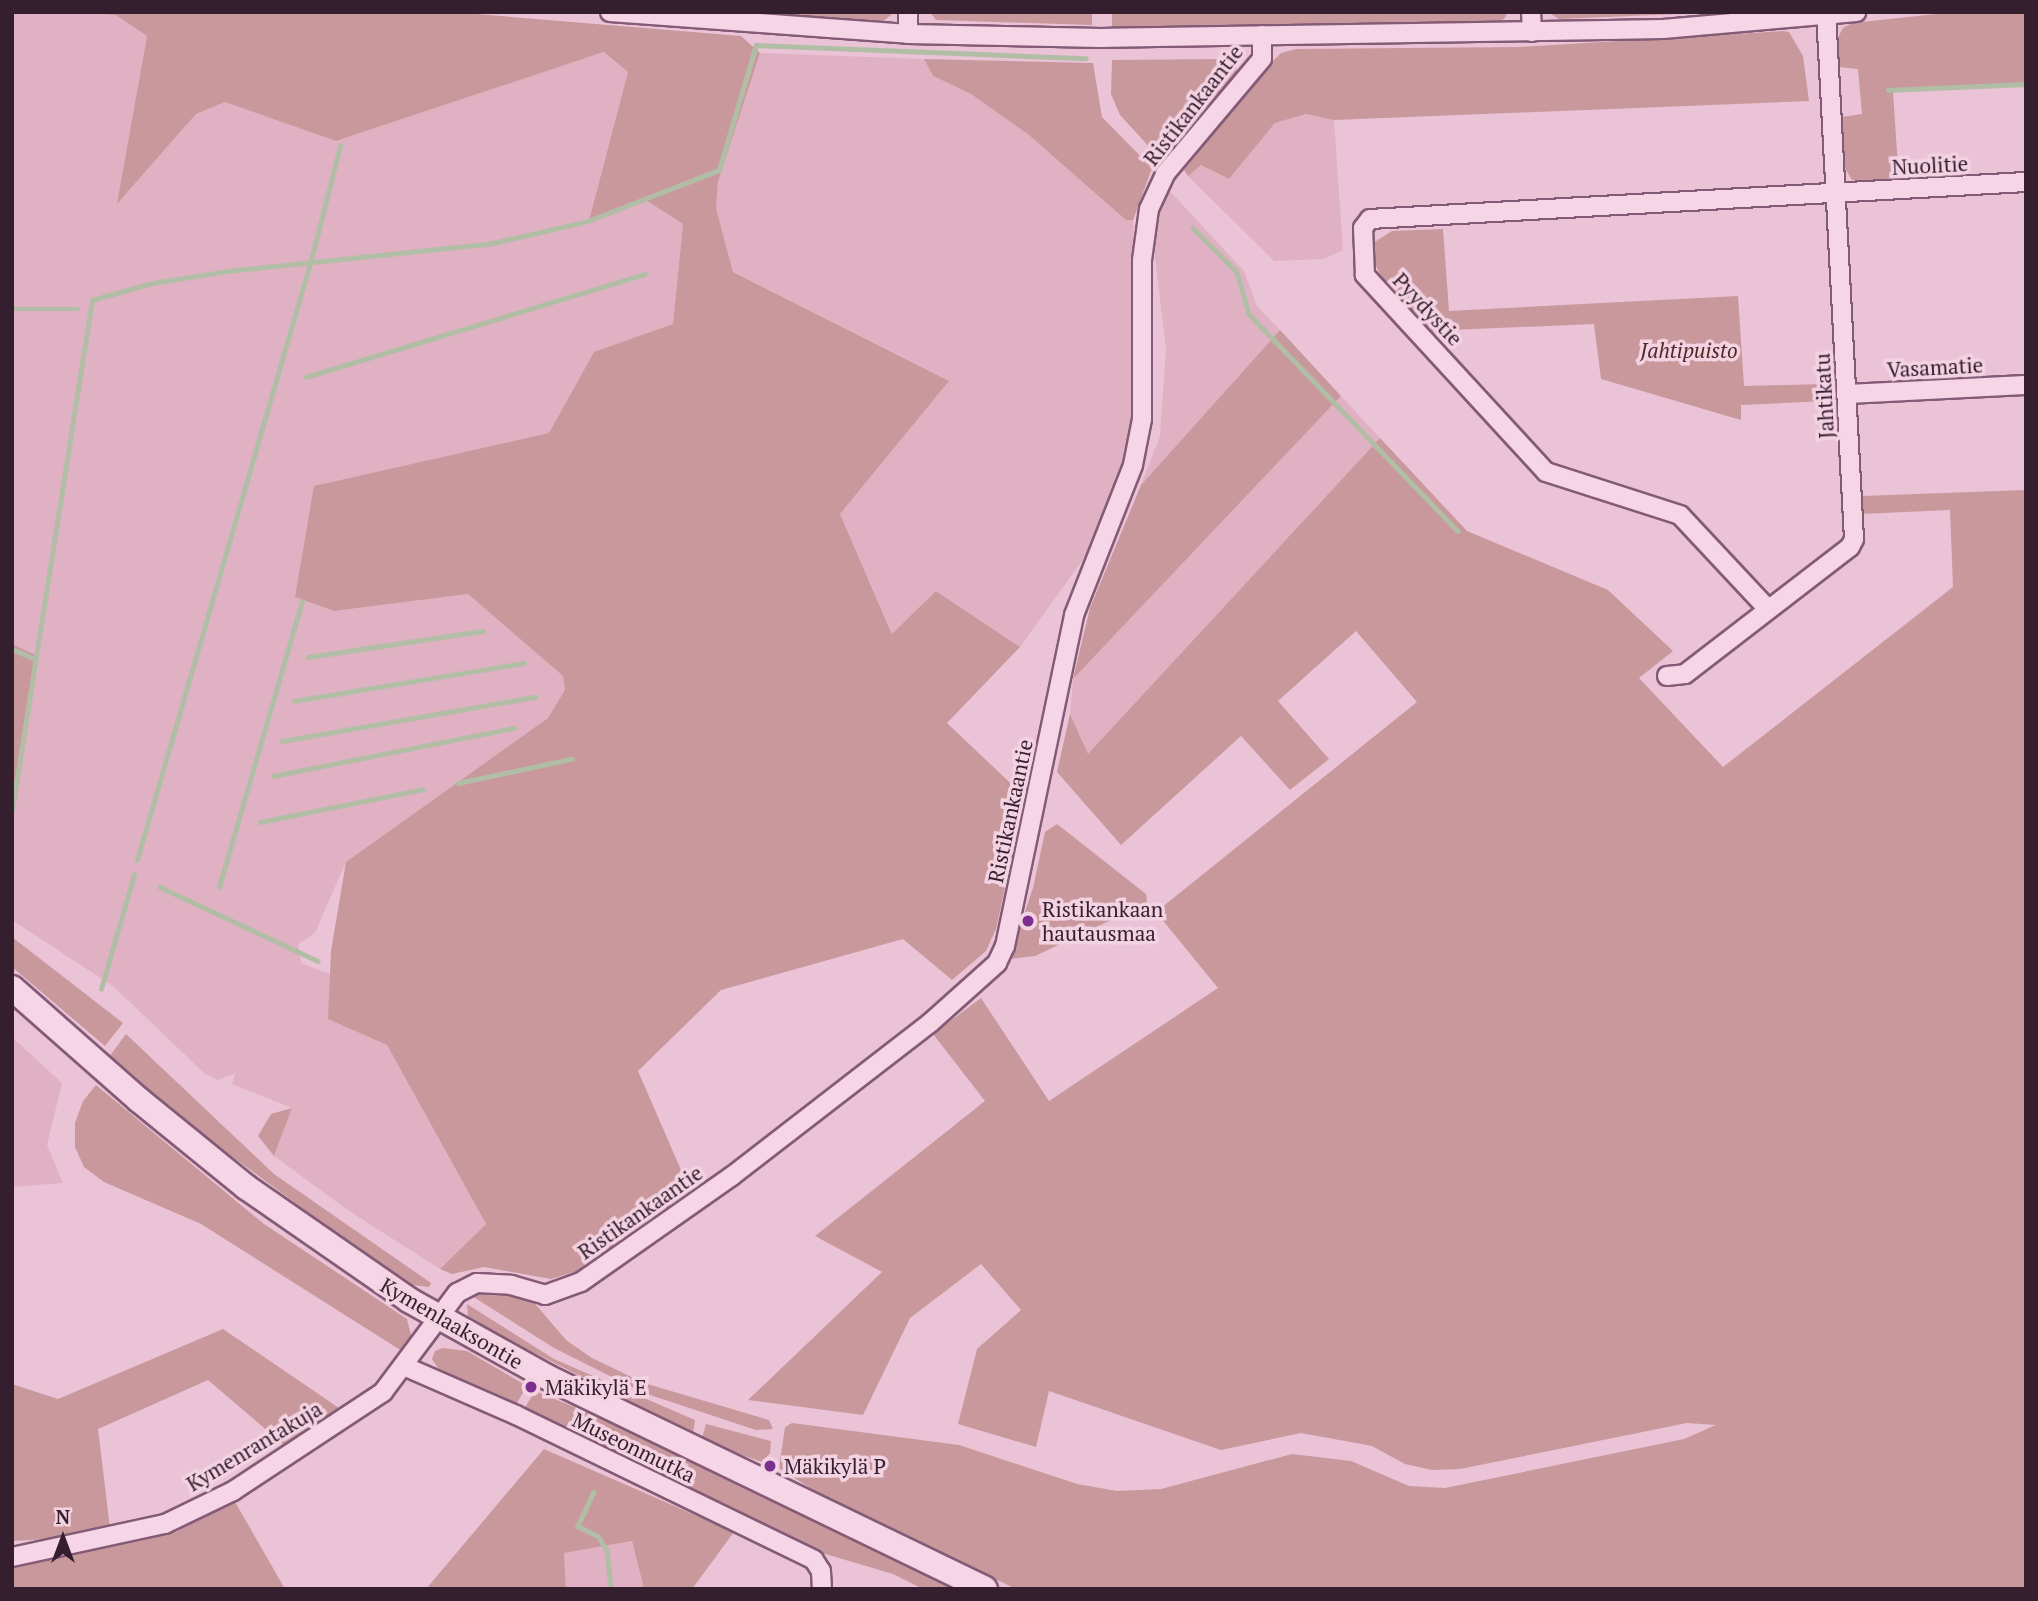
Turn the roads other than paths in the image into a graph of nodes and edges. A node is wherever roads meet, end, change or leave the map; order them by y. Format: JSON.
{"nodes":[{"id":1,"x":610,"y":12,"type":"edge"},
{"id":2,"x":908,"y":12,"type":"edge"},
{"id":3,"x":1531,"y":12,"type":"edge"},
{"id":4,"x":1856,"y":12,"type":"edge"},
{"id":5,"x":1826,"y":13,"type":"edge"},
{"id":6,"x":1532,"y":32,"type":"junction"},
{"id":7,"x":908,"y":34,"type":"junction"},
{"id":8,"x":1262,"y":35,"type":"junction"},
{"id":9,"x":2026,"y":182,"type":"edge"},
{"id":10,"x":1836,"y":193,"type":"junction"},
{"id":11,"x":2026,"y":385,"type":"edge"},
{"id":12,"x":1847,"y":394,"type":"junction"},
{"id":13,"x":1767,"y":608,"type":"junction"},
{"id":14,"x":1667,"y":676,"type":"dead end"},
{"id":15,"x":12,"y":988,"type":"edge"},
{"id":16,"x":440,"y":1320,"type":"junction"},
{"id":17,"x":404,"y":1366,"type":"junction"},
{"id":18,"x":12,"y":1557,"type":"edge"},
{"id":19,"x":822,"y":1589,"type":"edge"},
{"id":20,"x":985,"y":1589,"type":"edge"}],
"edges":[{"from":1,"to":7,"type":"street"},
{"from":2,"to":7,"type":"street"},
{"from":3,"to":6,"type":"street"},
{"from":4,"to":5,"type":"street"},
{"from":5,"to":6,"type":"street"},
{"from":5,"to":10,"type":"street","name":"Jahtikatu"},
{"from":6,"to":8,"type":"street"},
{"from":7,"to":8,"type":"street"},
{"from":8,"to":16,"type":"street","name":"Ristikankaantie"},
{"from":9,"to":10,"type":"street","name":"Nuolitie"},
{"from":10,"to":12,"type":"street","name":"Jahtikatu"},
{"from":10,"to":13,"type":"street","name":"Pyydystie"},
{"from":11,"to":12,"type":"street","name":"Vasamatie"},
{"from":12,"to":13,"type":"street","name":"Jahtikatu"},
{"from":13,"to":14,"type":"street","name":"Jahtikatu"},
{"from":15,"to":16,"type":"main road","name":"Kymenlaaksontie"},
{"from":16,"to":17,"type":"street","name":"Kymenrantakuja"},
{"from":16,"to":20,"type":"main road","name":"Kymenlaaksontie"},
{"from":17,"to":18,"type":"street","name":"Kymenrantakuja"},
{"from":17,"to":19,"type":"street","name":"Museonmutka"}]}
